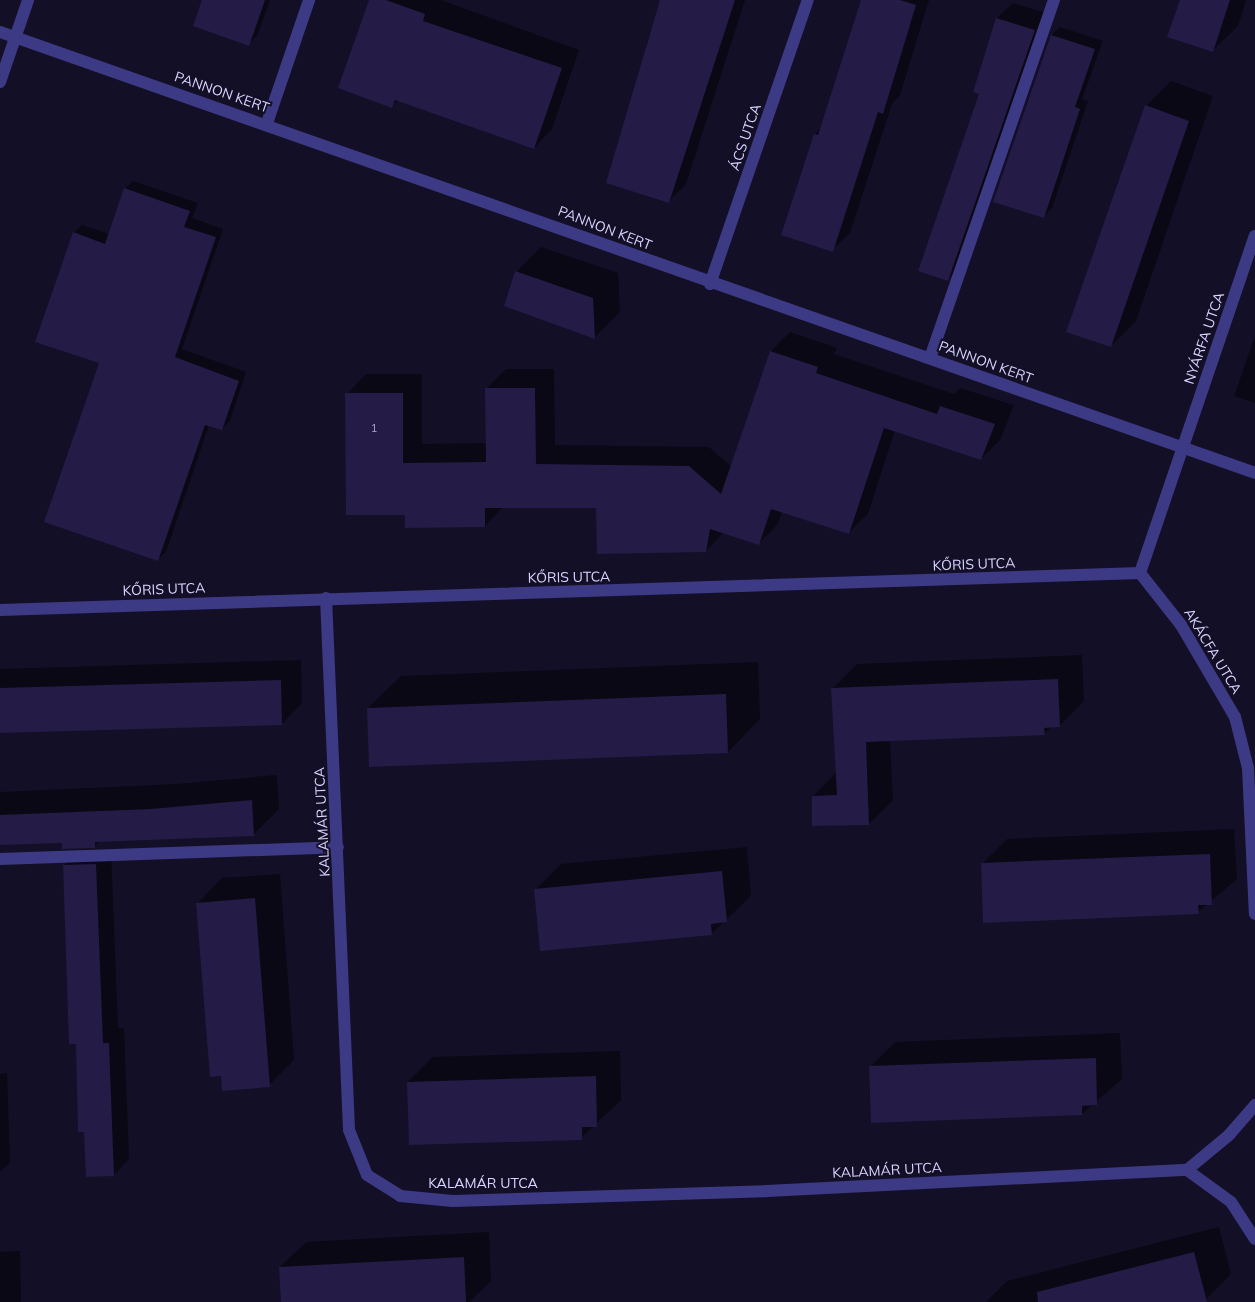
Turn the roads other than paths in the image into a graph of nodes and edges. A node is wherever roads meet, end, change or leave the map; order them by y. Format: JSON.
{"nodes":[{"id":1,"x":28,"y":0,"type":"edge"},
{"id":2,"x":309,"y":0,"type":"edge"},
{"id":3,"x":808,"y":0,"type":"edge"},
{"id":4,"x":1054,"y":0,"type":"edge"},
{"id":5,"x":0,"y":32,"type":"edge"},
{"id":6,"x":16,"y":37,"type":"junction"},
{"id":7,"x":0,"y":82,"type":"edge"},
{"id":8,"x":267,"y":123,"type":"junction"},
{"id":9,"x":1255,"y":236,"type":"edge"},
{"id":10,"x":710,"y":284,"type":"junction"},
{"id":11,"x":930,"y":358,"type":"junction"},
{"id":12,"x":1182,"y":449,"type":"junction"},
{"id":13,"x":1255,"y":472,"type":"edge"},
{"id":14,"x":1140,"y":573,"type":"junction"},
{"id":15,"x":326,"y":598,"type":"junction"},
{"id":16,"x":0,"y":610,"type":"edge"},
{"id":17,"x":338,"y":847,"type":"junction"},
{"id":18,"x":0,"y":859,"type":"edge"},
{"id":19,"x":1255,"y":914,"type":"edge"},
{"id":20,"x":1255,"y":1105,"type":"edge"},
{"id":21,"x":1187,"y":1170,"type":"junction"},
{"id":22,"x":1255,"y":1239,"type":"edge"}],
"edges":[{"from":1,"to":6,"type":"street"},
{"from":2,"to":8,"type":"street"},
{"from":3,"to":10,"type":"street","name":"ÁCS UTCA"},
{"from":4,"to":11,"type":"street"},
{"from":5,"to":6,"type":"street","name":"PANNON KERT"},
{"from":6,"to":7,"type":"street"},
{"from":6,"to":8,"type":"street","name":"PANNON KERT"},
{"from":8,"to":10,"type":"street","name":"PANNON KERT"},
{"from":9,"to":12,"type":"street","name":"NYÁRFA UTCA"},
{"from":10,"to":11,"type":"street","name":"PANNON KERT"},
{"from":11,"to":12,"type":"street","name":"PANNON KERT"},
{"from":12,"to":13,"type":"street","name":"PANNON KERT"},
{"from":12,"to":14,"type":"street"},
{"from":14,"to":15,"type":"street","name":"KŐRIS UTCA"},
{"from":14,"to":19,"type":"street","name":"AKÁCFA UTCA"},
{"from":15,"to":16,"type":"street","name":"KŐRIS UTCA"},
{"from":15,"to":17,"type":"street","name":"KALAMÁR UTCA"},
{"from":17,"to":18,"type":"street"},
{"from":17,"to":21,"type":"street","name":"KALAMÁR UTCA"},
{"from":20,"to":21,"type":"street"},
{"from":21,"to":22,"type":"street"}]}
